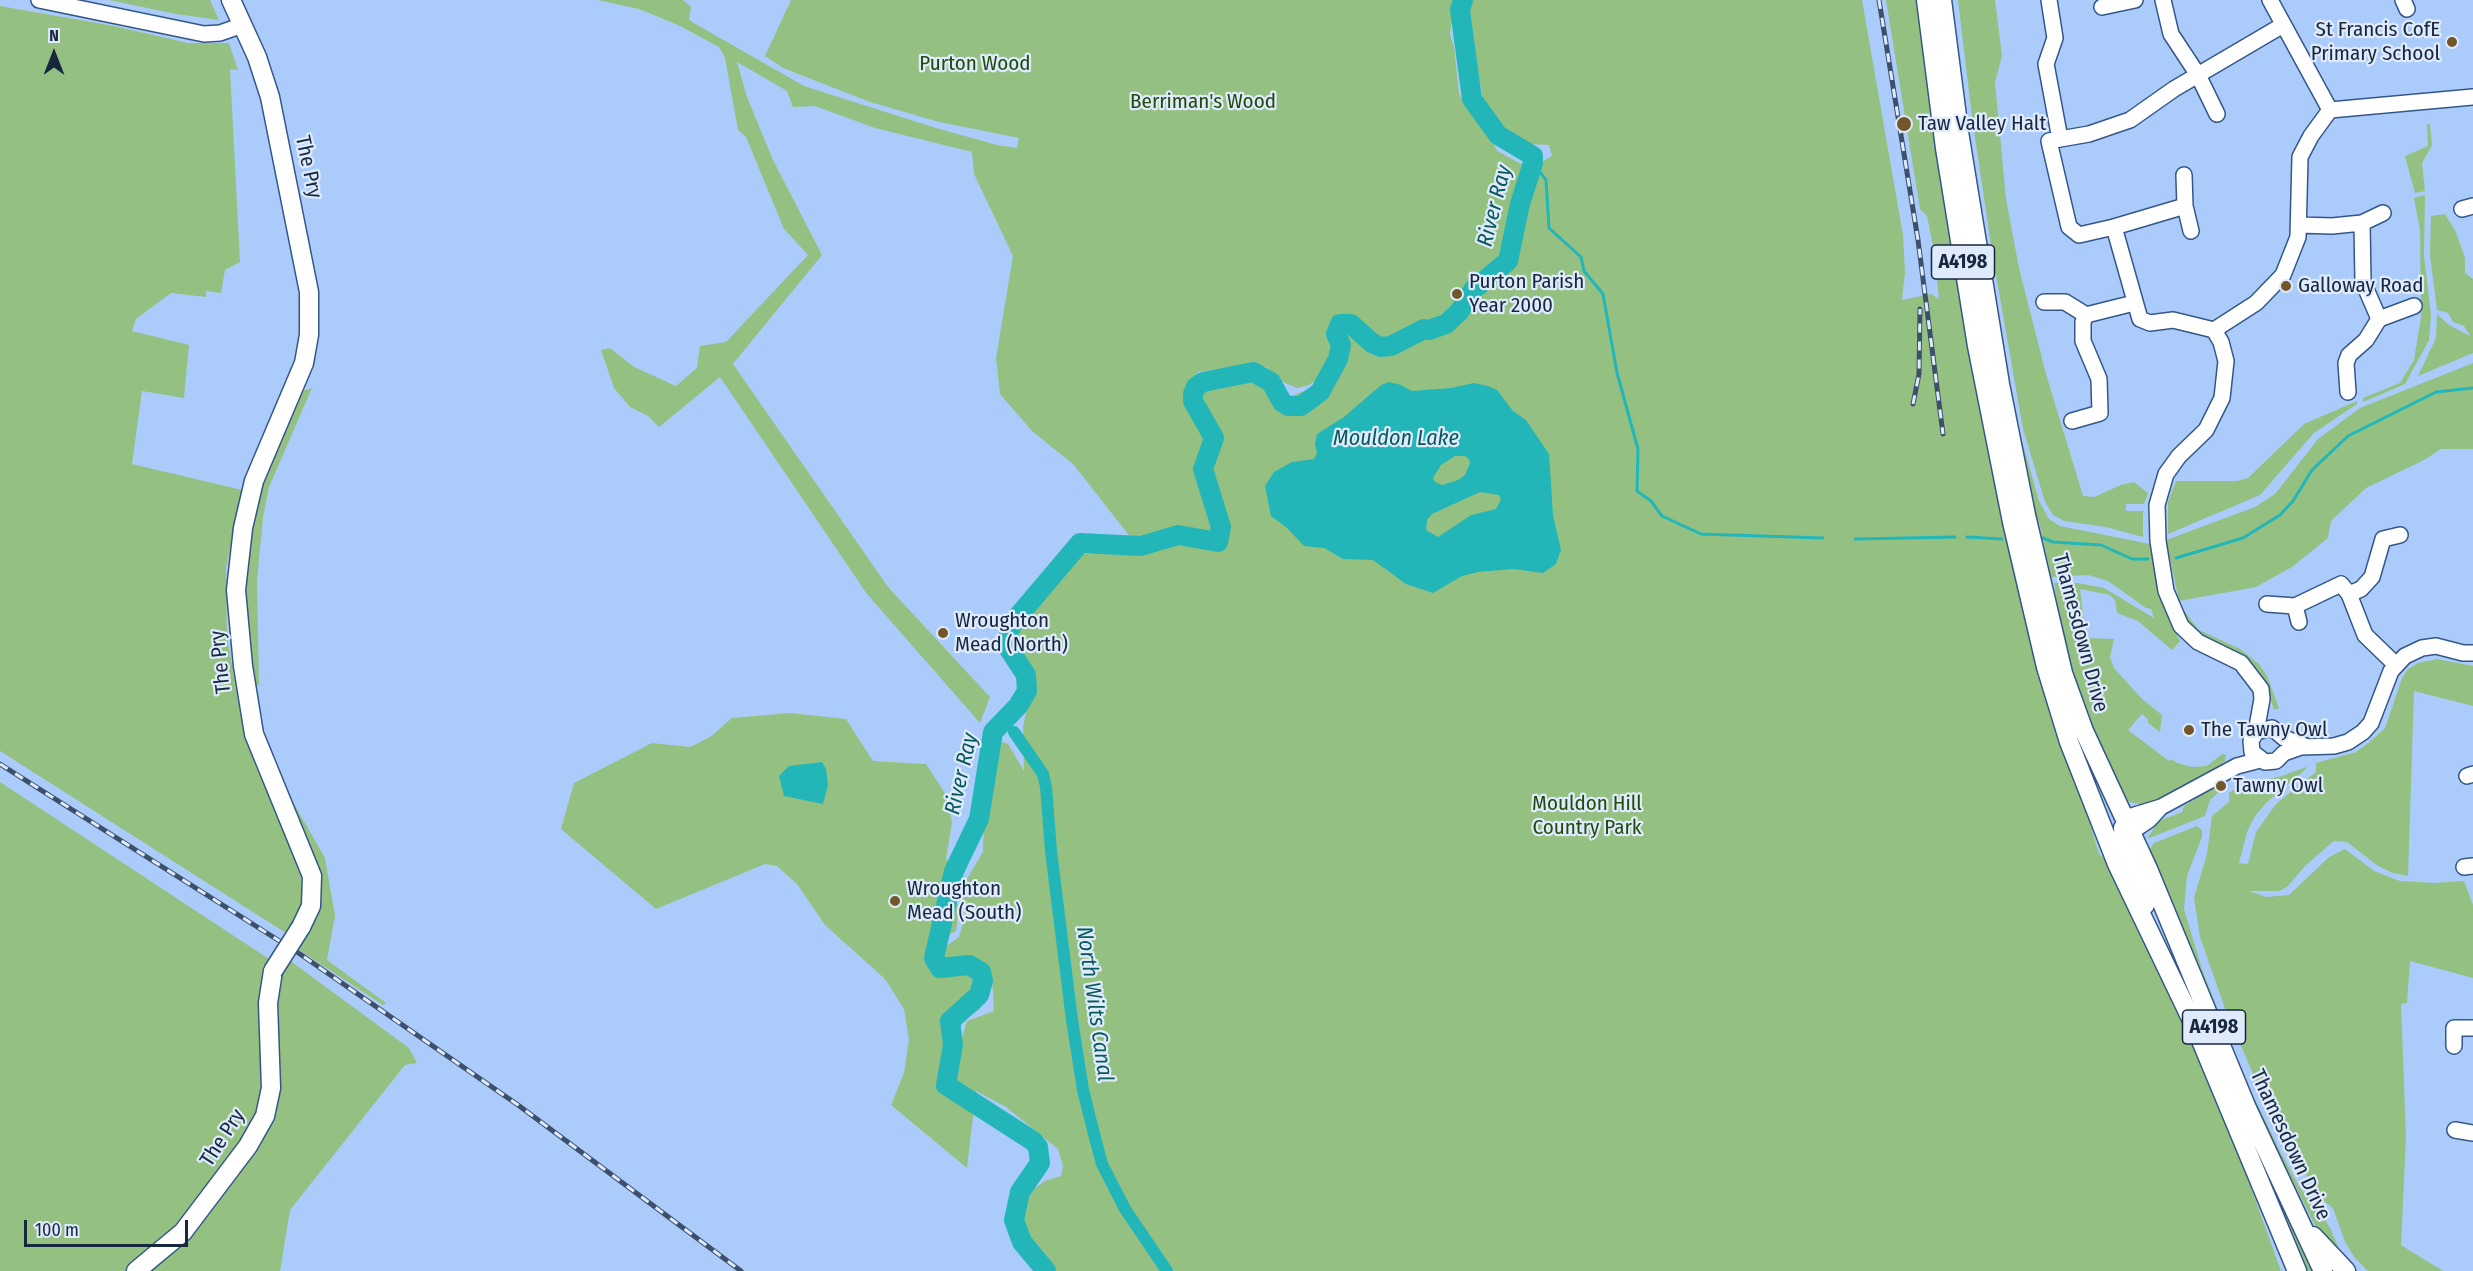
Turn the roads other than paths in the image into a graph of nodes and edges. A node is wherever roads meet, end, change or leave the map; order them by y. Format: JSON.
{"nodes":[{"id":1,"x":39,"y":0,"type":"edge"},
{"id":2,"x":231,"y":0,"type":"edge"},
{"id":3,"x":1926,"y":0,"type":"edge"},
{"id":4,"x":1942,"y":0,"type":"edge"},
{"id":5,"x":2049,"y":0,"type":"edge"},
{"id":6,"x":2135,"y":0,"type":"edge"},
{"id":7,"x":2163,"y":0,"type":"edge"},
{"id":8,"x":2270,"y":0,"type":"edge"},
{"id":9,"x":2102,"y":7,"type":"dead end"},
{"id":10,"x":243,"y":25,"type":"junction"},
{"id":11,"x":2283,"y":25,"type":"junction"},
{"id":12,"x":2198,"y":75,"type":"junction"},
{"id":13,"x":2473,"y":97,"type":"edge"},
{"id":14,"x":2330,"y":110,"type":"junction"},
{"id":15,"x":2217,"y":114,"type":"dead end"},
{"id":16,"x":2060,"y":139,"type":"junction"},
{"id":17,"x":2184,"y":175,"type":"dead end"},
{"id":18,"x":2186,"y":206,"type":"junction"},
{"id":19,"x":2383,"y":213,"type":"dead end"},
{"id":20,"x":2362,"y":224,"type":"junction"},
{"id":21,"x":2299,"y":225,"type":"junction"},
{"id":22,"x":2114,"y":227,"type":"junction"},
{"id":23,"x":2191,"y":231,"type":"dead end"},
{"id":24,"x":2044,"y":302,"type":"dead end"},
{"id":25,"x":2134,"y":303,"type":"junction"},
{"id":26,"x":2414,"y":306,"type":"dead end"},
{"id":27,"x":2086,"y":315,"type":"junction"},
{"id":28,"x":2379,"y":319,"type":"junction"},
{"id":29,"x":2214,"y":330,"type":"junction"},
{"id":30,"x":2348,"y":392,"type":"dead end"},
{"id":31,"x":2072,"y":421,"type":"dead end"},
{"id":32,"x":2020,"y":522,"type":"junction"},
{"id":33,"x":2400,"y":535,"type":"dead end"},
{"id":34,"x":2349,"y":594,"type":"junction"},
{"id":35,"x":2037,"y":598,"type":"junction"},
{"id":36,"x":2266,"y":604,"type":"dead end"},
{"id":37,"x":2295,"y":606,"type":"junction"},
{"id":38,"x":2299,"y":622,"type":"dead end"},
{"id":39,"x":2473,"y":653,"type":"edge"},
{"id":40,"x":2396,"y":665,"type":"junction"},
{"id":41,"x":2262,"y":699,"type":"junction"},
{"id":42,"x":2256,"y":732,"type":"junction"},
{"id":43,"x":2282,"y":740,"type":"junction"},
{"id":44,"x":2256,"y":754,"type":"junction"},
{"id":45,"x":2117,"y":830,"type":"junction"},
{"id":46,"x":2473,"y":1028,"type":"edge"},
{"id":47,"x":2454,"y":1046,"type":"dead end"},
{"id":48,"x":2455,"y":1130,"type":"dead end"},
{"id":49,"x":2473,"y":1133,"type":"edge"},
{"id":50,"x":2300,"y":1221,"type":"junction"},
{"id":51,"x":136,"y":1271,"type":"edge"},
{"id":52,"x":2297,"y":1271,"type":"edge"},
{"id":53,"x":2324,"y":1271,"type":"edge"},
{"id":54,"x":2346,"y":1271,"type":"edge"}],
"edges":[{"from":1,"to":10,"type":"street"},
{"from":2,"to":10,"type":"main road","name":"The Pry"},
{"from":3,"to":32,"type":"main road","name":"Thamesdown Drive","number":"A4198"},
{"from":4,"to":32,"type":"main road","name":"Thamesdown Drive","number":"A4198"},
{"from":5,"to":16,"type":"street"},
{"from":6,"to":9,"type":"street"},
{"from":7,"to":12,"type":"street"},
{"from":8,"to":11,"type":"street"},
{"from":10,"to":51,"type":"main road","name":"The Pry","bridge":true},
{"from":11,"to":12,"type":"street"},
{"from":11,"to":14,"type":"street"},
{"from":12,"to":15,"type":"street"},
{"from":12,"to":16,"type":"street"},
{"from":13,"to":14,"type":"street"},
{"from":14,"to":21,"type":"street"},
{"from":16,"to":22,"type":"street"},
{"from":17,"to":18,"type":"street"},
{"from":18,"to":22,"type":"street"},
{"from":18,"to":23,"type":"street"},
{"from":19,"to":20,"type":"street"},
{"from":20,"to":21,"type":"street"},
{"from":20,"to":28,"type":"street"},
{"from":21,"to":29,"type":"street"},
{"from":22,"to":25,"type":"street"},
{"from":24,"to":27,"type":"street"},
{"from":25,"to":27,"type":"street"},
{"from":25,"to":29,"type":"street"},
{"from":26,"to":28,"type":"street"},
{"from":27,"to":31,"type":"street"},
{"from":28,"to":30,"type":"street"},
{"from":29,"to":41,"type":"street"},
{"from":32,"to":35,"type":"main road","name":"Thamesdown Drive","number":"A4198"},
{"from":33,"to":34,"type":"street"},
{"from":34,"to":37,"type":"street"},
{"from":34,"to":40,"type":"street"},
{"from":35,"to":45,"type":"main road","name":"Thamesdown Drive","number":"A4198"},
{"from":35,"to":45,"type":"main road","name":"Thamesdown Drive","number":"A4198"},
{"from":36,"to":37,"type":"street"},
{"from":37,"to":38,"type":"street"},
{"from":39,"to":40,"type":"street"},
{"from":40,"to":43,"type":"street"},
{"from":41,"to":42,"type":"street"},
{"from":41,"to":43,"type":"street"},
{"from":42,"to":43,"type":"street"},
{"from":42,"to":44,"type":"street"},
{"from":43,"to":44,"type":"street"},
{"from":44,"to":45,"type":"street"},
{"from":45,"to":50,"type":"main road","name":"Thamesdown Drive","number":"A4198"},
{"from":45,"to":52,"type":"main road","name":"Thamesdown Drive","number":"A4198"},
{"from":46,"to":47,"type":"street"},
{"from":48,"to":49,"type":"street"},
{"from":50,"to":53,"type":"main road","name":"Thamesdown Drive","number":"A4198"},
{"from":50,"to":54,"type":"main road"}]}
